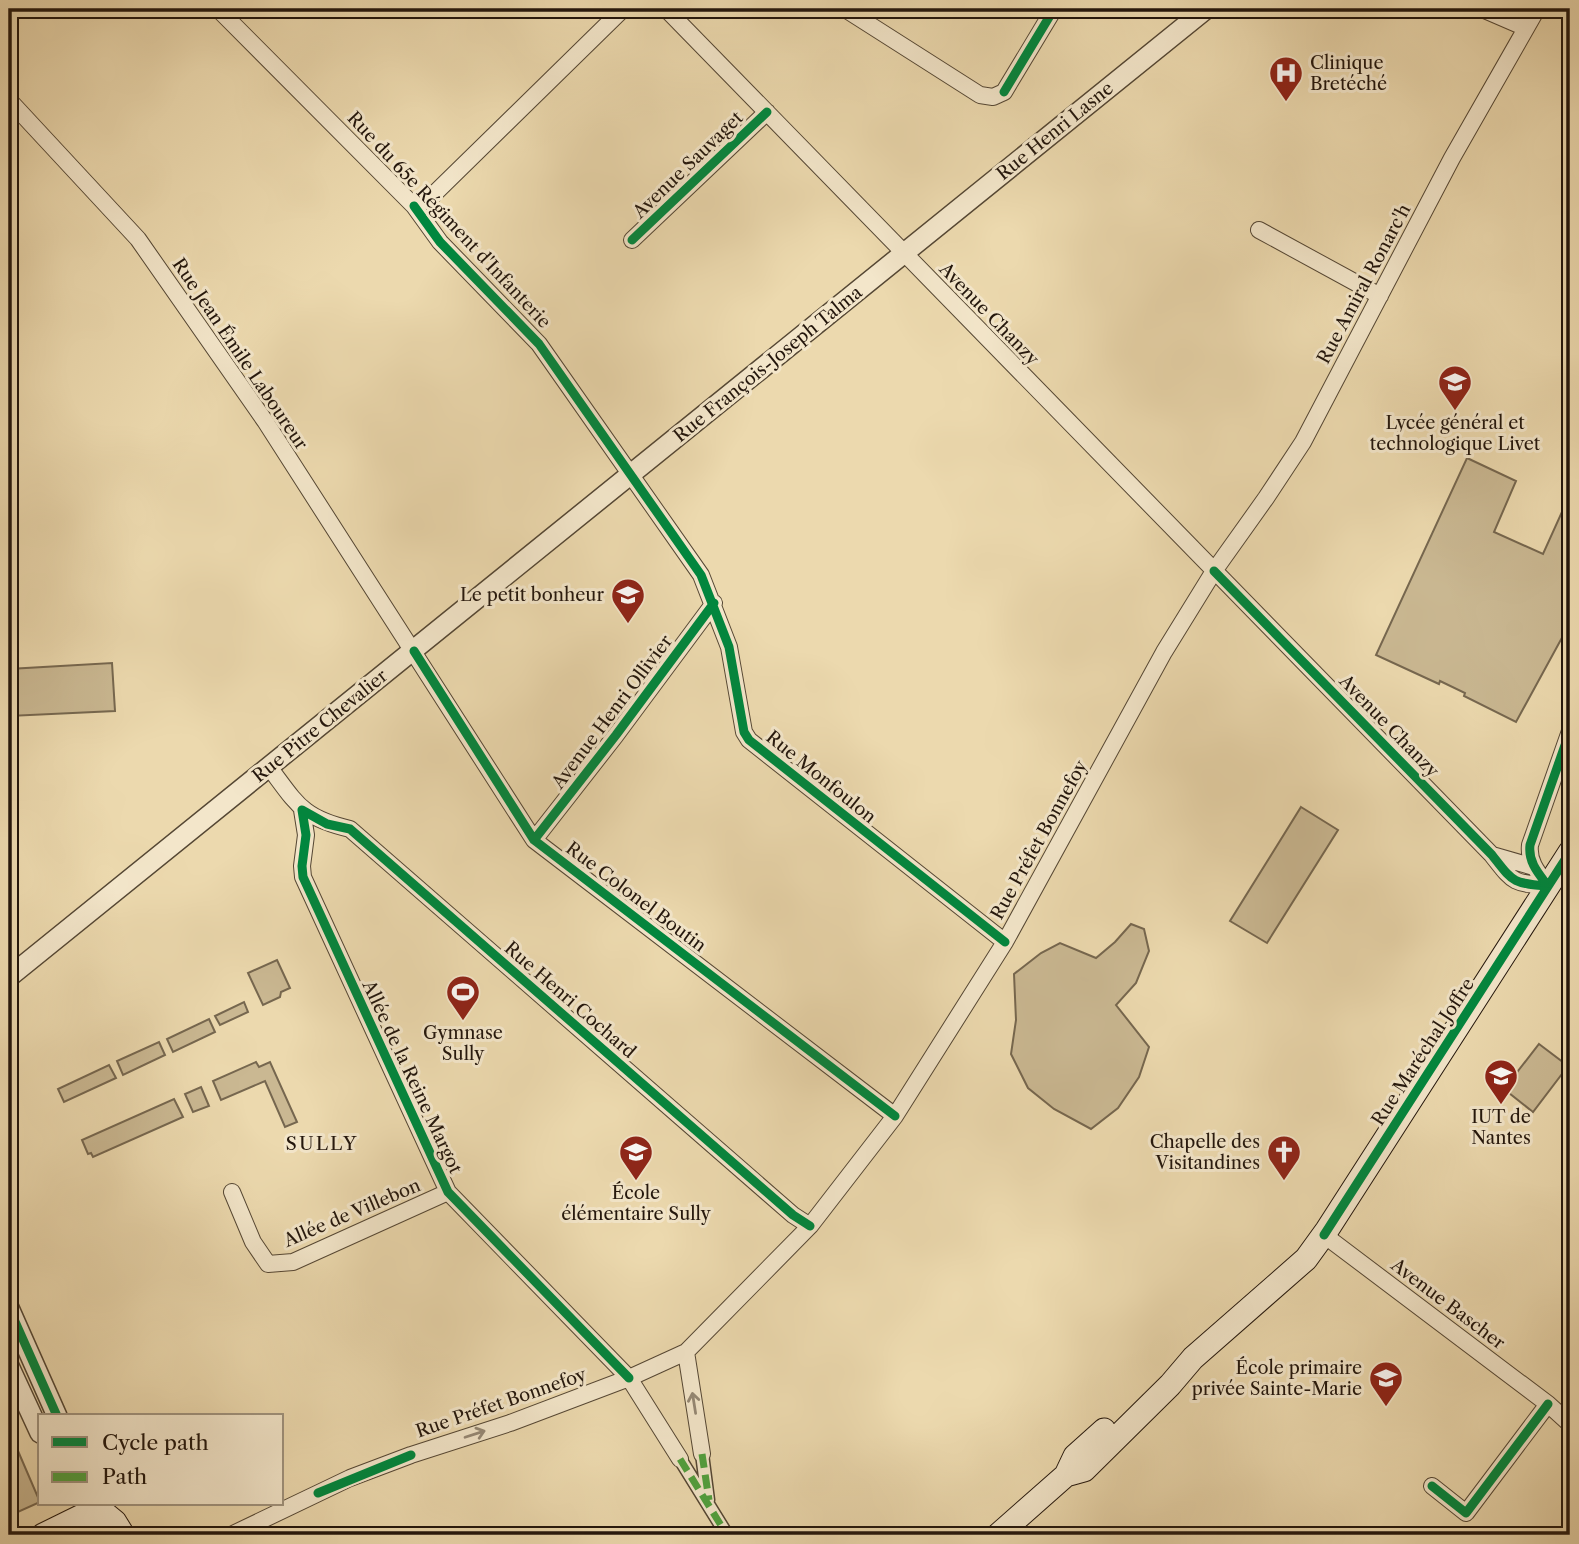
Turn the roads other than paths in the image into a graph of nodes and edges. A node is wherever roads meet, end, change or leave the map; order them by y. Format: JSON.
{"nodes":[{"id":1,"x":218,"y":9,"type":"edge"},
{"id":2,"x":623,"y":9,"type":"edge"},
{"id":3,"x":666,"y":9,"type":"edge"},
{"id":4,"x":845,"y":9,"type":"edge"},
{"id":5,"x":1054,"y":9,"type":"edge"},
{"id":6,"x":1206,"y":9,"type":"edge"},
{"id":7,"x":1482,"y":9,"type":"edge"},
{"id":8,"x":1537,"y":9,"type":"edge"},
{"id":9,"x":1526,"y":28,"type":"junction"},
{"id":10,"x":9,"y":100,"type":"edge"},
{"id":11,"x":766,"y":112,"type":"junction"},
{"id":12,"x":414,"y":206,"type":"junction"},
{"id":13,"x":1259,"y":230,"type":"dead end"},
{"id":14,"x":632,"y":240,"type":"dead end"},
{"id":15,"x":904,"y":253,"type":"junction"},
{"id":16,"x":1380,"y":296,"type":"junction"},
{"id":17,"x":632,"y":475,"type":"junction"},
{"id":18,"x":1214,"y":571,"type":"junction"},
{"id":19,"x":714,"y":603,"type":"junction"},
{"id":20,"x":414,"y":651,"type":"junction"},
{"id":21,"x":1570,"y":731,"type":"edge"},
{"id":22,"x":269,"y":767,"type":"junction"},
{"id":23,"x":302,"y":810,"type":"junction"},
{"id":24,"x":534,"y":840,"type":"junction"},
{"id":25,"x":1570,"y":852,"type":"edge"},
{"id":26,"x":1492,"y":855,"type":"junction"},
{"id":27,"x":1534,"y":867,"type":"junction"},
{"id":28,"x":1548,"y":886,"type":"junction"},
{"id":29,"x":1005,"y":942,"type":"junction"},
{"id":30,"x":9,"y":977,"type":"edge"},
{"id":31,"x":895,"y":1116,"type":"junction"},
{"id":32,"x":232,"y":1192,"type":"dead end"},
{"id":33,"x":448,"y":1192,"type":"junction"},
{"id":34,"x":810,"y":1226,"type":"junction"},
{"id":35,"x":1324,"y":1235,"type":"junction"},
{"id":36,"x":9,"y":1308,"type":"edge"},
{"id":37,"x":686,"y":1352,"type":"junction"},
{"id":38,"x":9,"y":1366,"type":"edge"},
{"id":39,"x":629,"y":1378,"type":"junction"},
{"id":40,"x":1548,"y":1404,"type":"junction"},
{"id":41,"x":56,"y":1414,"type":"edge"},
{"id":42,"x":1570,"y":1424,"type":"edge"},
{"id":43,"x":38,"y":1429,"type":"edge"},
{"id":44,"x":702,"y":1454,"type":"joint"},
{"id":45,"x":680,"y":1459,"type":"joint"},
{"id":46,"x":1432,"y":1486,"type":"dead end"},
{"id":47,"x":709,"y":1507,"type":"junction"},
{"id":48,"x":108,"y":1517,"type":"edge"},
{"id":49,"x":75,"y":1520,"type":"edge"},
{"id":50,"x":43,"y":1535,"type":"edge"},
{"id":51,"x":231,"y":1535,"type":"edge"},
{"id":52,"x":727,"y":1535,"type":"edge"},
{"id":53,"x":1000,"y":1535,"type":"edge"}],
"edges":[{"from":1,"to":12,"type":"street","name":"Rue du 65e Régiment d'Infanterie"},
{"from":2,"to":12,"type":"street"},
{"from":3,"to":11,"type":"street","name":"Avenue Chanzy"},
{"from":4,"to":5,"type":"street"},
{"from":6,"to":15,"type":"street","name":"Rue Henri Lasne"},
{"from":7,"to":9,"type":"street"},
{"from":8,"to":9,"type":"street","name":"Rue Amiral Ronarc'h"},
{"from":9,"to":16,"type":"street","name":"Rue Amiral Ronarc'h"},
{"from":10,"to":20,"type":"street","name":"Rue Jean Émile Laboureur"},
{"from":11,"to":14,"type":"street","name":"Avenue Sauvaget"},
{"from":11,"to":15,"type":"street","name":"Avenue Chanzy"},
{"from":12,"to":17,"type":"street","name":"Rue du 65e Régiment d'Infanterie"},
{"from":13,"to":16,"type":"street"},
{"from":15,"to":17,"type":"street","name":"Rue François-Joseph Talma"},
{"from":15,"to":18,"type":"street","name":"Avenue Chanzy"},
{"from":16,"to":18,"type":"street","name":"Rue Amiral Ronarc'h"},
{"from":17,"to":19,"type":"street","name":"Rue Monfoulon"},
{"from":17,"to":20,"type":"street","name":"Rue Pitre Chevalier"},
{"from":18,"to":26,"type":"street","name":"Avenue Chanzy"},
{"from":18,"to":29,"type":"street","name":"Rue Préfet Bonnefoy"},
{"from":19,"to":24,"type":"street","name":"Avenue Henri Ollivier"},
{"from":19,"to":29,"type":"street","name":"Rue Monfoulon"},
{"from":20,"to":22,"type":"street","name":"Rue Pitre Chevalier"},
{"from":20,"to":24,"type":"street","name":"Rue Colonel Boutin"},
{"from":21,"to":27,"type":"street"},
{"from":22,"to":23,"type":"street","name":"Rue Henri Cochard"},
{"from":22,"to":30,"type":"street","name":"Rue Pitre Chevalier"},
{"from":23,"to":33,"type":"street","name":"Allée de la Reine Margot"},
{"from":23,"to":34,"type":"street","name":"Rue Henri Cochard"},
{"from":24,"to":31,"type":"street","name":"Rue Colonel Boutin"},
{"from":25,"to":28,"type":"main road","name":"Rue Maréchal Joffre"},
{"from":26,"to":27,"type":"street","name":"Avenue Chanzy"},
{"from":26,"to":28,"type":"street","name":"Avenue Chanzy"},
{"from":27,"to":28,"type":"street"},
{"from":28,"to":35,"type":"main road","name":"Rue Maréchal Joffre"},
{"from":29,"to":31,"type":"street","name":"Rue Préfet Bonnefoy"},
{"from":31,"to":34,"type":"street","name":"Rue Préfet Bonnefoy"},
{"from":32,"to":33,"type":"street","name":"Allée de Villebon"},
{"from":33,"to":39,"type":"street","name":"Allée de la Reine Margot"},
{"from":34,"to":37,"type":"street","name":"Rue Préfet Bonnefoy"},
{"from":35,"to":40,"type":"street","name":"Avenue Bascher"},
{"from":35,"to":53,"type":"main road","name":"Rue Maréchal Joffre"},
{"from":36,"to":41,"type":"street"},
{"from":37,"to":39,"type":"street","name":"Rue Préfet Bonnefoy"},
{"from":44,"to":37,"type":"street","one_way":true},
{"from":38,"to":43,"type":"street"},
{"from":39,"to":45,"type":"street","name":"Allée de la Reine Margot"},
{"from":51,"to":39,"type":"street","name":"Rue Préfet Bonnefoy","one_way":true},
{"from":40,"to":42,"type":"street","name":"Avenue Bascher"},
{"from":40,"to":46,"type":"street"},
{"from":44,"to":47,"type":"street"},
{"from":45,"to":47,"type":"street"},
{"from":47,"to":52,"type":"street"},
{"from":48,"to":49,"type":"main road"},
{"from":49,"to":50,"type":"main road"}]}
